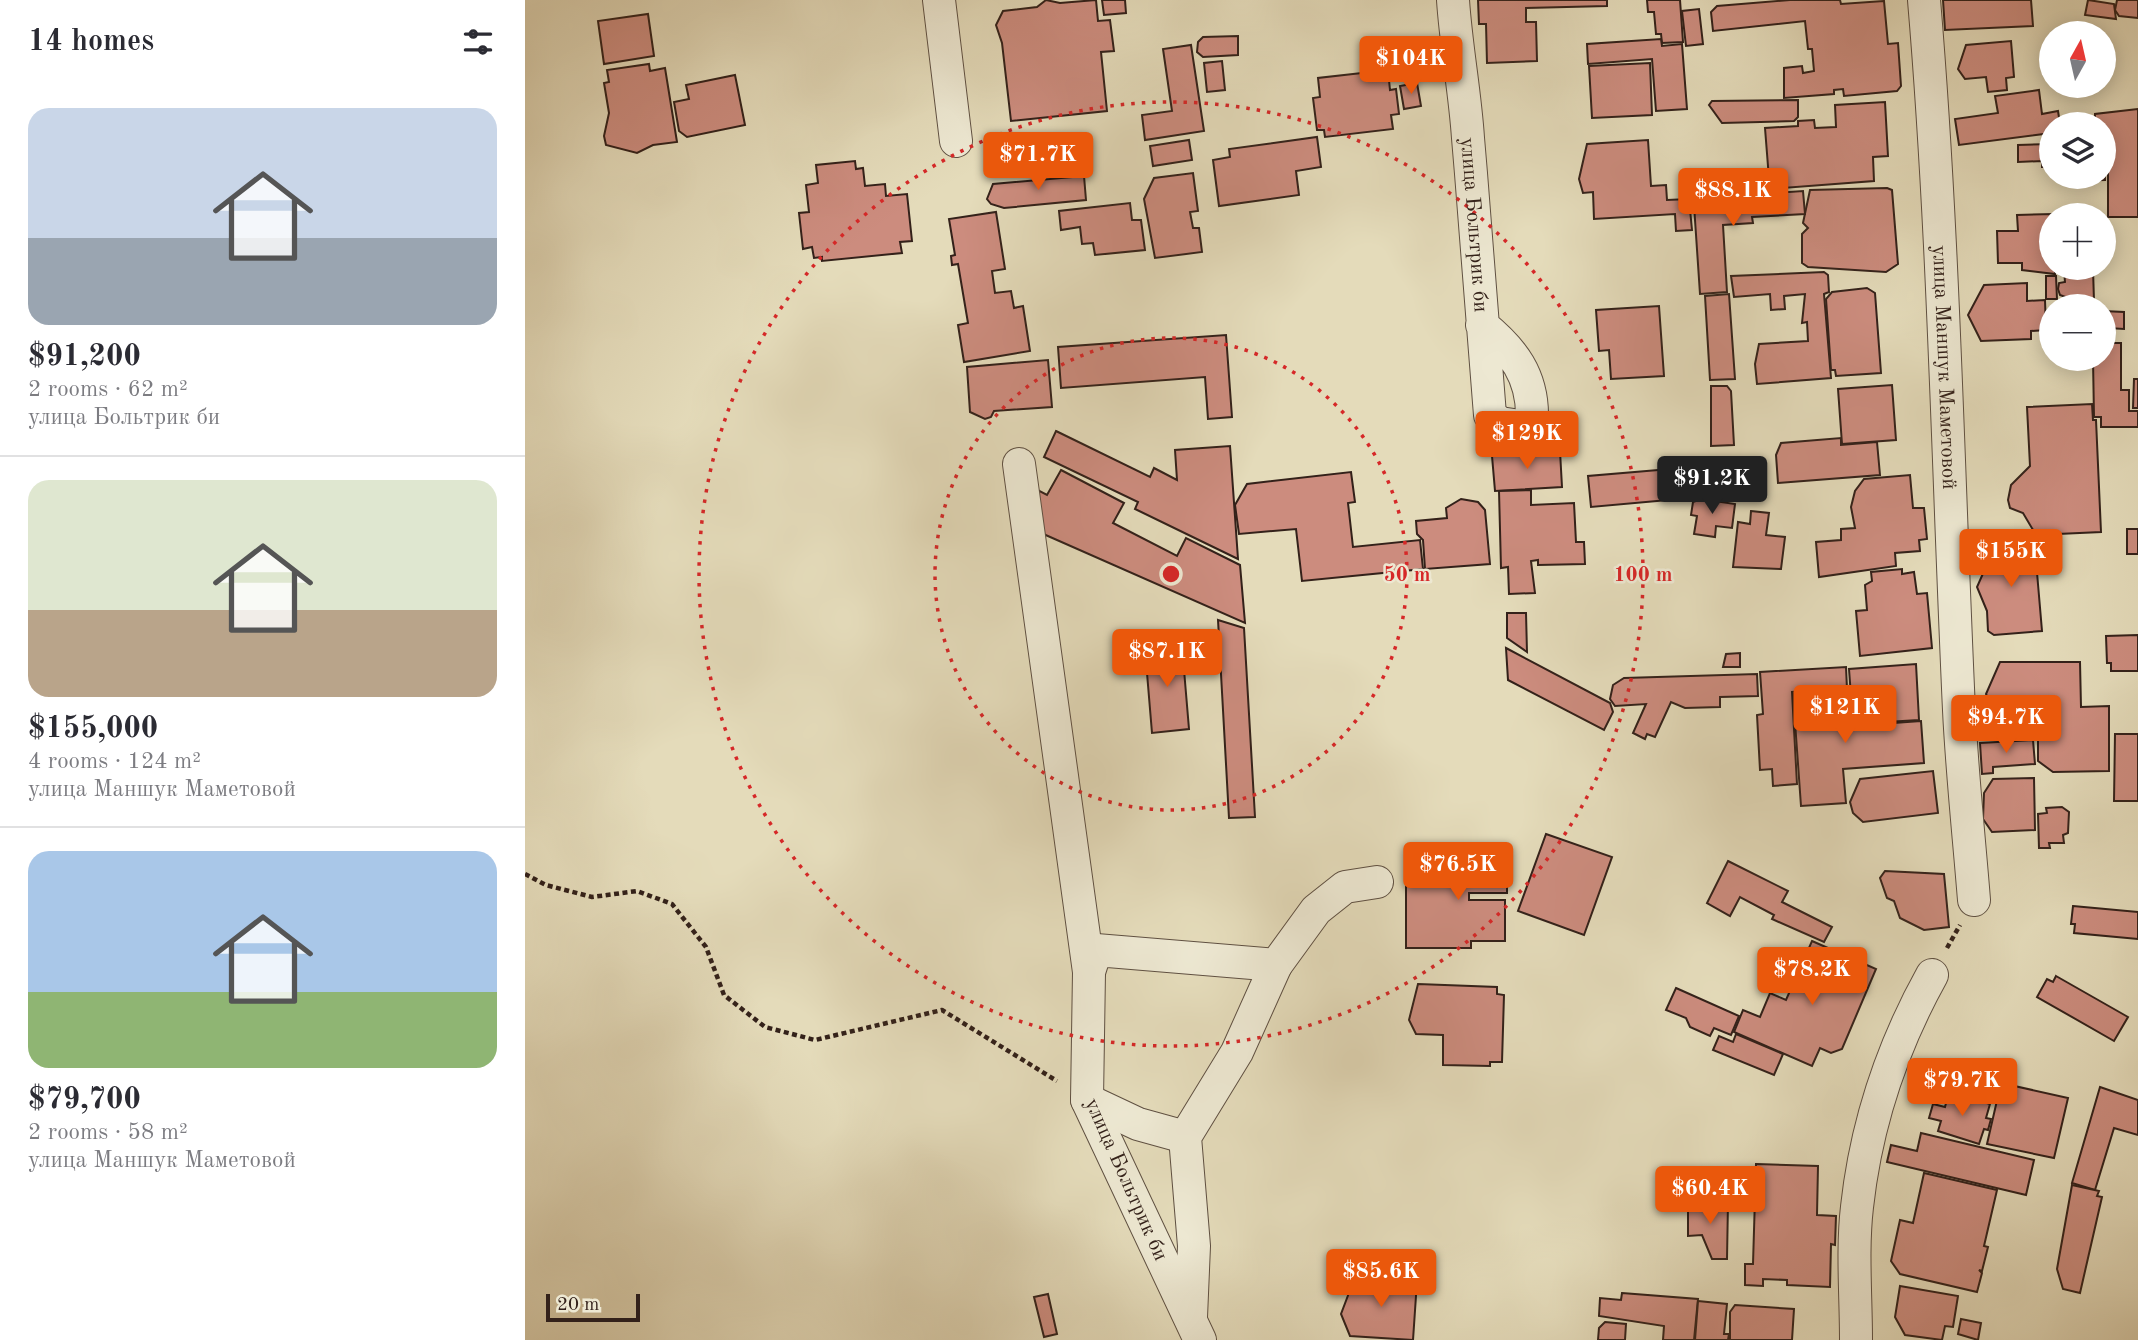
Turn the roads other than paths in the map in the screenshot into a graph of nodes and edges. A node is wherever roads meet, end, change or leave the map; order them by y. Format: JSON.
{"nodes":[{"id":1,"x":939,"y":0,"type":"edge"},
{"id":2,"x":1453,"y":0,"type":"edge"},
{"id":3,"x":1924,"y":0,"type":"edge"},
{"id":4,"x":955,"y":141,"type":"dead end"},
{"id":5,"x":1482,"y":325,"type":"dead end"},
{"id":6,"x":1019,"y":464,"type":"dead end"},
{"id":7,"x":1377,"y":882,"type":"dead end"},
{"id":8,"x":1974,"y":900,"type":"road end"},
{"id":9,"x":1276,"y":965,"type":"junction"},
{"id":10,"x":1089,"y":972,"type":"junction"},
{"id":11,"x":1932,"y":975,"type":"road end"},
{"id":12,"x":1087,"y":1100,"type":"junction"},
{"id":13,"x":1185,"y":1138,"type":"junction"},
{"id":14,"x":1195,"y":1331,"type":"edge"},
{"id":15,"x":1856,"y":1340,"type":"edge"}],
"edges":[{"from":1,"to":4,"type":"street"},
{"from":2,"to":5,"type":"street","name":"улица Больтрик би"},
{"from":3,"to":8,"type":"street","name":"улица Маншук Маметовой"},
{"from":6,"to":10,"type":"street","name":"улица Больтрик би"},
{"from":7,"to":9,"type":"street"},
{"from":9,"to":10,"type":"street"},
{"from":9,"to":13,"type":"street"},
{"from":10,"to":12,"type":"street","name":"улица Больтрик би"},
{"from":11,"to":15,"type":"street"},
{"from":12,"to":13,"type":"street"},
{"from":12,"to":14,"type":"street","name":"улица Больтрик би"},
{"from":13,"to":14,"type":"street"}]}
